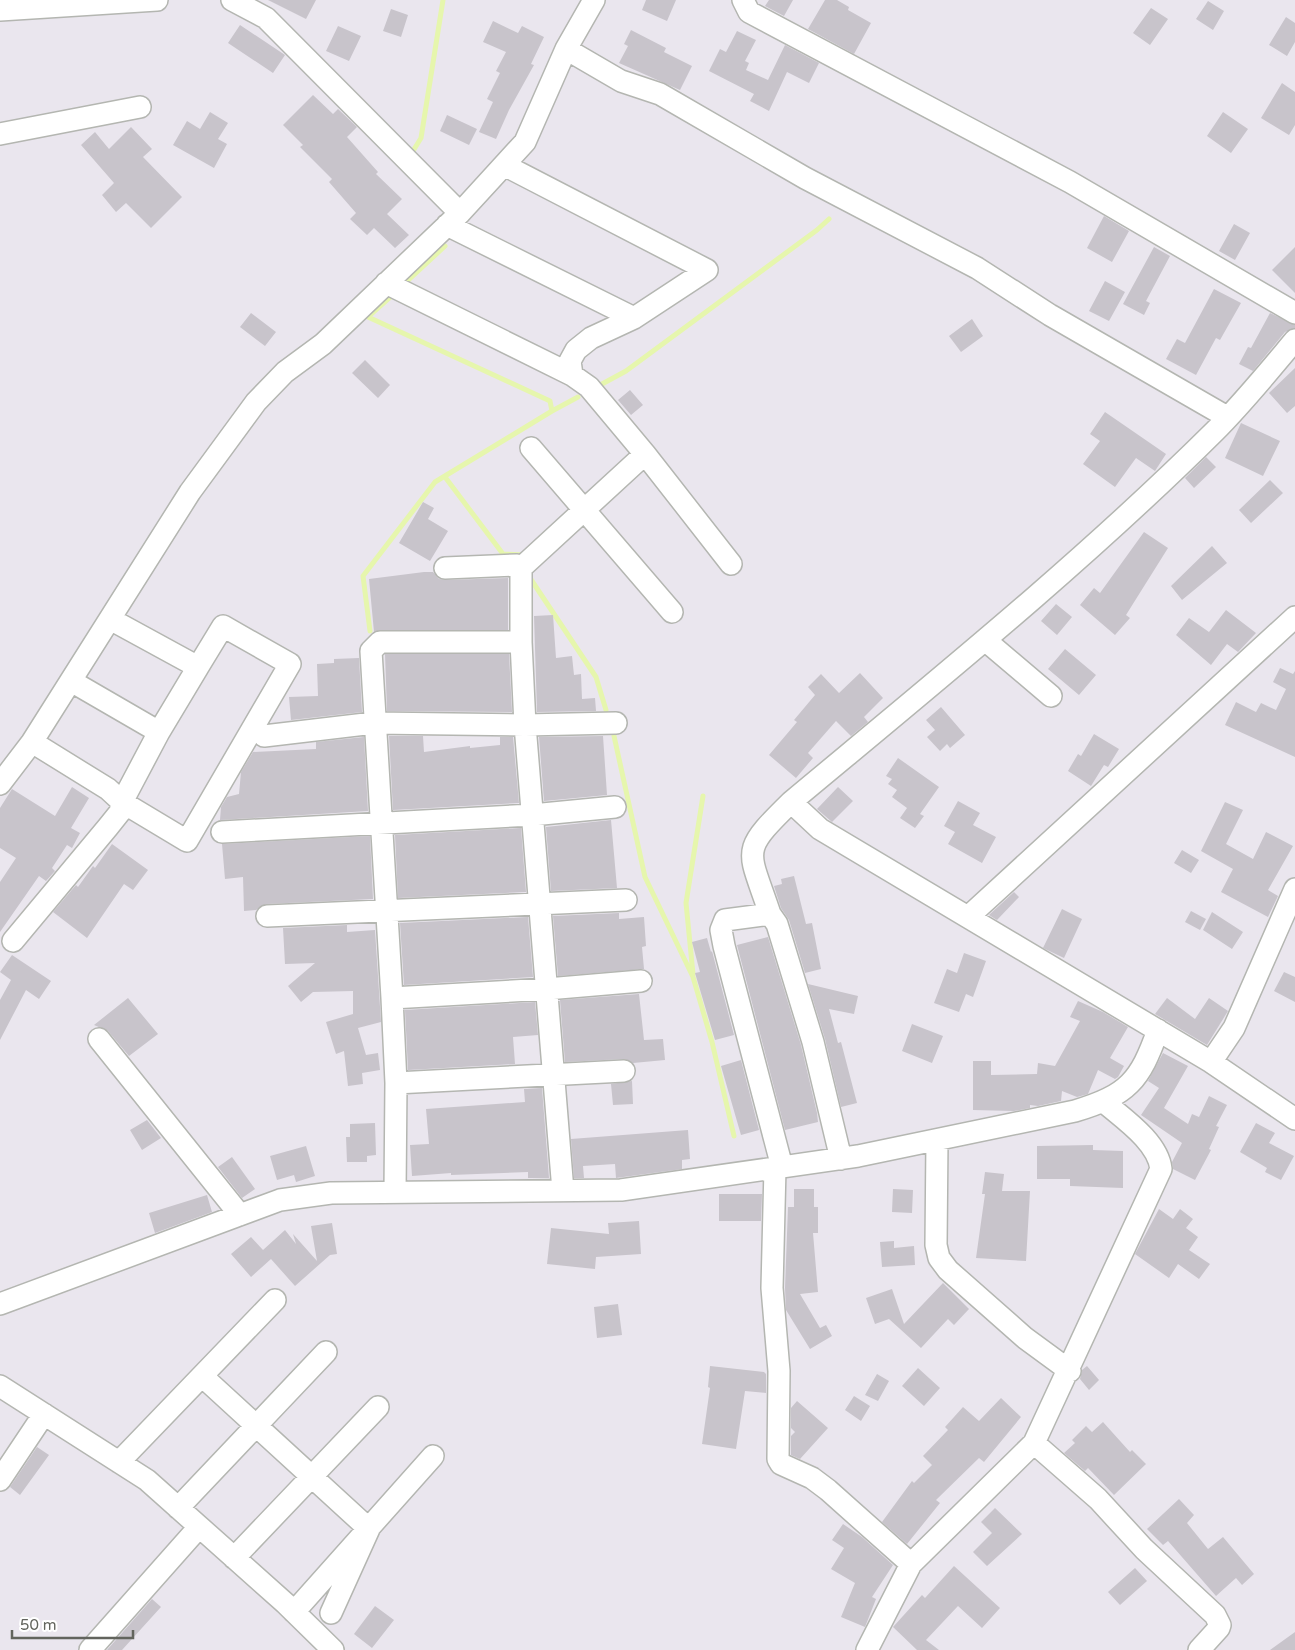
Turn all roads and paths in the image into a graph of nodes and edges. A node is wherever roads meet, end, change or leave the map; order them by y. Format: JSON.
{"nodes":[{"id":1,"x":157,"y":0,"type":"edge"},
{"id":2,"x":232,"y":0,"type":"edge"},
{"id":3,"x":594,"y":0,"type":"edge"},
{"id":4,"x":742,"y":0,"type":"edge"},
{"id":5,"x":0,"y":10,"type":"edge"},
{"id":6,"x":566,"y":49,"type":"junction"},
{"id":7,"x":140,"y":106,"type":"dead end"},
{"id":8,"x":0,"y":134,"type":"edge"},
{"id":9,"x":504,"y":165,"type":"junction"},
{"id":10,"x":453,"y":219,"type":"junction"},
{"id":11,"x":386,"y":283,"type":"junction"},
{"id":12,"x":1295,"y":313,"type":"edge"},
{"id":13,"x":634,"y":318,"type":"junction"},
{"id":14,"x":1295,"y":340,"type":"edge"},
{"id":15,"x":572,"y":375,"type":"junction"},
{"id":16,"x":1227,"y":417,"type":"junction"},
{"id":17,"x":531,"y":448,"type":"dead end"},
{"id":18,"x":645,"y":454,"type":"junction"},
{"id":19,"x":583,"y":509,"type":"junction"},
{"id":20,"x":732,"y":564,"type":"dead end"},
{"id":21,"x":445,"y":568,"type":"dead end"},
{"id":22,"x":521,"y":568,"type":"junction"},
{"id":23,"x":672,"y":612,"type":"dead end"},
{"id":24,"x":1295,"y":617,"type":"edge"},
{"id":25,"x":110,"y":619,"type":"junction"},
{"id":26,"x":985,"y":640,"type":"junction"},
{"id":27,"x":521,"y":642,"type":"junction"},
{"id":28,"x":198,"y":666,"type":"junction"},
{"id":29,"x":70,"y":681,"type":"junction"},
{"id":30,"x":1051,"y":696,"type":"dead end"},
{"id":31,"x":374,"y":723,"type":"junction"},
{"id":32,"x":616,"y":723,"type":"dead end"},
{"id":33,"x":525,"y":725,"type":"junction"},
{"id":34,"x":159,"y":732,"type":"junction"},
{"id":35,"x":264,"y":736,"type":"dead end"},
{"id":36,"x":32,"y":742,"type":"junction"},
{"id":37,"x":0,"y":784,"type":"edge"},
{"id":38,"x":122,"y":802,"type":"junction"},
{"id":39,"x":791,"y":802,"type":"junction"},
{"id":40,"x":615,"y":807,"type":"dead end"},
{"id":41,"x":532,"y":815,"type":"junction"},
{"id":42,"x":381,"y":824,"type":"junction"},
{"id":43,"x":222,"y":832,"type":"dead end"},
{"id":44,"x":1295,"y":888,"type":"edge"},
{"id":45,"x":626,"y":900,"type":"dead end"},
{"id":46,"x":540,"y":905,"type":"junction"},
{"id":47,"x":386,"y":909,"type":"junction"},
{"id":48,"x":770,"y":914,"type":"junction"},
{"id":49,"x":267,"y":916,"type":"dead end"},
{"id":50,"x":968,"y":917,"type":"junction"},
{"id":51,"x":13,"y":941,"type":"dead end"},
{"id":52,"x":641,"y":981,"type":"dead end"},
{"id":53,"x":547,"y":989,"type":"junction"},
{"id":54,"x":392,"y":998,"type":"junction"},
{"id":55,"x":1158,"y":1030,"type":"junction"},
{"id":56,"x":99,"y":1039,"type":"dead end"},
{"id":57,"x":1211,"y":1062,"type":"junction"},
{"id":58,"x":624,"y":1071,"type":"dead end"},
{"id":59,"x":554,"y":1075,"type":"junction"},
{"id":60,"x":396,"y":1083,"type":"junction"},
{"id":61,"x":1104,"y":1102,"type":"junction"},
{"id":62,"x":1295,"y":1119,"type":"edge"},
{"id":63,"x":937,"y":1140,"type":"junction"},
{"id":64,"x":841,"y":1159,"type":"junction"},
{"id":65,"x":778,"y":1168,"type":"junction"},
{"id":66,"x":563,"y":1190,"type":"junction"},
{"id":67,"x":395,"y":1192,"type":"junction"},
{"id":68,"x":240,"y":1215,"type":"junction"},
{"id":69,"x":275,"y":1300,"type":"dead end"},
{"id":70,"x":0,"y":1304,"type":"edge"},
{"id":71,"x":326,"y":1352,"type":"dead end"},
{"id":72,"x":1070,"y":1370,"type":"junction"},
{"id":73,"x":202,"y":1376,"type":"junction"},
{"id":74,"x":0,"y":1386,"type":"edge"},
{"id":75,"x":378,"y":1407,"type":"dead end"},
{"id":76,"x":44,"y":1414,"type":"junction"},
{"id":77,"x":256,"y":1426,"type":"junction"},
{"id":78,"x":1034,"y":1443,"type":"junction"},
{"id":79,"x":433,"y":1456,"type":"dead end"},
{"id":80,"x":119,"y":1462,"type":"junction"},
{"id":81,"x":312,"y":1477,"type":"junction"},
{"id":82,"x":0,"y":1480,"type":"edge"},
{"id":83,"x":178,"y":1508,"type":"junction"},
{"id":84,"x":198,"y":1527,"type":"junction"},
{"id":85,"x":369,"y":1529,"type":"junction"},
{"id":86,"x":234,"y":1558,"type":"junction"},
{"id":87,"x":911,"y":1564,"type":"junction"},
{"id":88,"x":294,"y":1612,"type":"junction"},
{"id":89,"x":331,"y":1613,"type":"dead end"},
{"id":90,"x":90,"y":1650,"type":"edge"},
{"id":91,"x":333,"y":1650,"type":"edge"},
{"id":92,"x":867,"y":1650,"type":"edge"},
{"id":93,"x":1199,"y":1650,"type":"edge"}],
"edges":[{"from":1,"to":5,"type":"street"},
{"from":2,"to":10,"type":"street"},
{"from":3,"to":6,"type":"street"},
{"from":4,"to":12,"type":"street"},
{"from":6,"to":9,"type":"street"},
{"from":6,"to":16,"type":"street"},
{"from":7,"to":8,"type":"street"},
{"from":9,"to":10,"type":"street"},
{"from":9,"to":13,"type":"street"},
{"from":10,"to":11,"type":"street"},
{"from":10,"to":13,"type":"street"},
{"from":11,"to":15,"type":"street"},
{"from":11,"to":25,"type":"street"},
{"from":13,"to":15,"type":"street"},
{"from":14,"to":16,"type":"street"},
{"from":15,"to":18,"type":"street"},
{"from":16,"to":26,"type":"street"},
{"from":17,"to":19,"type":"street"},
{"from":18,"to":19,"type":"street"},
{"from":18,"to":20,"type":"street"},
{"from":19,"to":22,"type":"street"},
{"from":19,"to":23,"type":"street"},
{"from":21,"to":22,"type":"street"},
{"from":22,"to":27,"type":"street"},
{"from":24,"to":50,"type":"street"},
{"from":25,"to":28,"type":"street"},
{"from":25,"to":29,"type":"street"},
{"from":26,"to":30,"type":"street"},
{"from":26,"to":39,"type":"street"},
{"from":27,"to":31,"type":"street"},
{"from":27,"to":33,"type":"street"},
{"from":28,"to":34,"type":"street"},
{"from":28,"to":38,"type":"street"},
{"from":29,"to":34,"type":"street"},
{"from":29,"to":36,"type":"street"},
{"from":31,"to":33,"type":"street"},
{"from":31,"to":35,"type":"street"},
{"from":31,"to":42,"type":"street"},
{"from":32,"to":33,"type":"street"},
{"from":33,"to":41,"type":"street"},
{"from":34,"to":38,"type":"street"},
{"from":36,"to":37,"type":"street"},
{"from":36,"to":38,"type":"street"},
{"from":38,"to":51,"type":"street"},
{"from":39,"to":48,"type":"street"},
{"from":39,"to":50,"type":"street"},
{"from":40,"to":41,"type":"street"},
{"from":41,"to":42,"type":"street"},
{"from":41,"to":46,"type":"street"},
{"from":42,"to":43,"type":"street"},
{"from":42,"to":47,"type":"street"},
{"from":44,"to":57,"type":"street"},
{"from":45,"to":46,"type":"street"},
{"from":46,"to":47,"type":"street"},
{"from":46,"to":53,"type":"street"},
{"from":47,"to":49,"type":"street"},
{"from":47,"to":54,"type":"street"},
{"from":48,"to":64,"type":"street"},
{"from":48,"to":65,"type":"street"},
{"from":50,"to":55,"type":"street"},
{"from":52,"to":53,"type":"street"},
{"from":53,"to":54,"type":"street"},
{"from":53,"to":59,"type":"street"},
{"from":54,"to":60,"type":"street"},
{"from":55,"to":57,"type":"street"},
{"from":55,"to":61,"type":"street"},
{"from":56,"to":68,"type":"street"},
{"from":57,"to":62,"type":"street"},
{"from":58,"to":59,"type":"street"},
{"from":59,"to":60,"type":"street"},
{"from":59,"to":66,"type":"street"},
{"from":60,"to":67,"type":"street"},
{"from":61,"to":63,"type":"street"},
{"from":61,"to":72,"type":"street"},
{"from":63,"to":64,"type":"street"},
{"from":63,"to":72,"type":"street"},
{"from":64,"to":65,"type":"street"},
{"from":65,"to":66,"type":"street"},
{"from":65,"to":87,"type":"street"},
{"from":66,"to":67,"type":"street"},
{"from":67,"to":68,"type":"street"},
{"from":68,"to":70,"type":"street"},
{"from":69,"to":73,"type":"street"},
{"from":71,"to":77,"type":"street"},
{"from":72,"to":78,"type":"street"},
{"from":73,"to":77,"type":"street"},
{"from":73,"to":80,"type":"street"},
{"from":74,"to":76,"type":"street"},
{"from":75,"to":81,"type":"street"},
{"from":76,"to":80,"type":"street"},
{"from":76,"to":82,"type":"street"},
{"from":77,"to":81,"type":"street"},
{"from":77,"to":83,"type":"street"},
{"from":78,"to":87,"type":"street"},
{"from":78,"to":93,"type":"street"},
{"from":79,"to":85,"type":"street"},
{"from":80,"to":83,"type":"street"},
{"from":81,"to":85,"type":"street"},
{"from":81,"to":86,"type":"street"},
{"from":83,"to":84,"type":"street"},
{"from":84,"to":86,"type":"street"},
{"from":84,"to":90,"type":"street"},
{"from":85,"to":88,"type":"street"},
{"from":85,"to":89,"type":"street"},
{"from":86,"to":88,"type":"street"},
{"from":87,"to":92,"type":"street"},
{"from":88,"to":91,"type":"street"}]}
